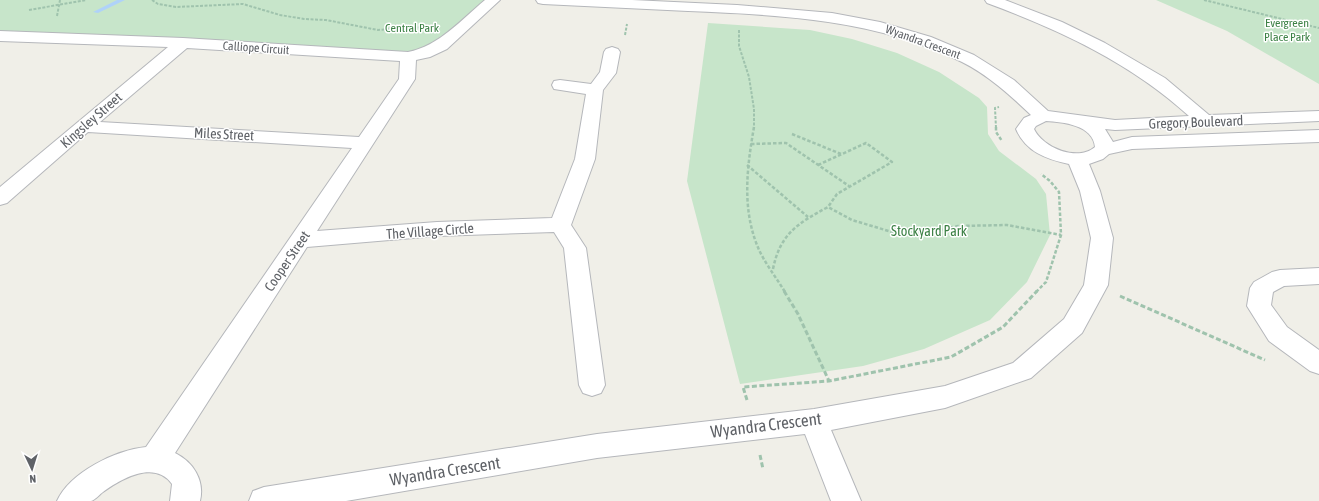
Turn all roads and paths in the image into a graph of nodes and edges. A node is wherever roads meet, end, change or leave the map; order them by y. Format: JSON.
{"nodes":[{"id":1,"x":86,"y":0,"type":"edge"},
{"id":2,"x":152,"y":0,"type":"edge"},
{"id":3,"x":493,"y":0,"type":"edge"},
{"id":4,"x":543,"y":0,"type":"edge"},
{"id":5,"x":992,"y":0,"type":"edge"},
{"id":6,"x":1204,"y":0,"type":"edge"},
{"id":7,"x":620,"y":2,"type":"edge"},
{"id":8,"x":782,"y":5,"type":"edge"},
{"id":9,"x":29,"y":10,"type":"dead end"},
{"id":10,"x":427,"y":27,"type":"dead end"},
{"id":11,"x":739,"y":27,"type":"dead end"},
{"id":12,"x":1319,"y":28,"type":"edge"},
{"id":13,"x":0,"y":36,"type":"edge"},
{"id":14,"x":183,"y":43,"type":"junction"},
{"id":15,"x":612,"y":52,"type":"joint"},
{"id":16,"x":408,"y":57,"type":"junction"},
{"id":17,"x":560,"y":85,"type":"dead end"},
{"id":18,"x":595,"y":90,"type":"junction"},
{"id":19,"x":1030,"y":102,"type":"junction"},
{"id":20,"x":1043,"y":116,"type":"junction"},
{"id":21,"x":1319,"y":116,"type":"edge"},
{"id":22,"x":1074,"y":120,"type":"junction"},
{"id":23,"x":1205,"y":121,"type":"junction"},
{"id":24,"x":84,"y":126,"type":"junction"},
{"id":25,"x":792,"y":134,"type":"dead end"},
{"id":26,"x":1319,"y":136,"type":"edge"},
{"id":27,"x":365,"y":143,"type":"junction"},
{"id":28,"x":1004,"y":143,"type":"dead end"},
{"id":29,"x":751,"y":144,"type":"junction"},
{"id":30,"x":1103,"y":150,"type":"junction"},
{"id":31,"x":842,"y":154,"type":"junction"},
{"id":32,"x":1077,"y":159,"type":"junction"},
{"id":33,"x":747,"y":165,"type":"junction"},
{"id":34,"x":818,"y":165,"type":"junction"},
{"id":35,"x":1038,"y":172,"type":"dead end"},
{"id":36,"x":849,"y":186,"type":"junction"},
{"id":37,"x":0,"y":198,"type":"edge"},
{"id":38,"x":828,"y":207,"type":"junction"},
{"id":39,"x":808,"y":217,"type":"junction"},
{"id":40,"x":560,"y":225,"type":"junction"},
{"id":41,"x":1061,"y":236,"type":"junction"},
{"id":42,"x":300,"y":240,"type":"junction"},
{"id":43,"x":772,"y":270,"type":"junction"},
{"id":44,"x":1319,"y":276,"type":"edge"},
{"id":45,"x":1096,"y":285,"type":"junction"},
{"id":46,"x":1269,"y":362,"type":"dead end"},
{"id":47,"x":1319,"y":364,"type":"edge"},
{"id":48,"x":829,"y":381,"type":"junction"},
{"id":49,"x":592,"y":385,"type":"dead end"},
{"id":50,"x":814,"y":420,"type":"junction"},
{"id":51,"x":755,"y":426,"type":"junction"},
{"id":52,"x":154,"y":460,"type":"junction"},
{"id":53,"x":763,"y":469,"type":"dead end"},
{"id":54,"x":72,"y":501,"type":"edge"},
{"id":55,"x":185,"y":501,"type":"edge"},
{"id":56,"x":264,"y":501,"type":"edge"},
{"id":57,"x":846,"y":501,"type":"edge"}],
"edges":[{"from":1,"to":9,"type":"path"},
{"from":2,"to":10,"type":"path"},
{"from":3,"to":16,"type":"street","name":"Calliope Circuit"},
{"from":4,"to":7,"type":"street","name":"Wyandra Crescent"},
{"from":5,"to":23,"type":"street"},
{"from":6,"to":12,"type":"path"},
{"from":7,"to":8,"type":"street","name":"Wyandra Crescent"},
{"from":7,"to":15,"type":"path"},
{"from":8,"to":19,"type":"street","name":"Wyandra Crescent"},
{"from":11,"to":29,"type":"path"},
{"from":13,"to":14,"type":"street","name":"Calliope Circuit"},
{"from":14,"to":16,"type":"street","name":"Calliope Circuit"},
{"from":14,"to":24,"type":"street","name":"Kingsley Street"},
{"from":15,"to":18,"type":"street"},
{"from":16,"to":27,"type":"street","name":"Cooper Street"},
{"from":17,"to":18,"type":"street"},
{"from":18,"to":40,"type":"street"},
{"from":19,"to":20,"type":"street","name":"Wyandra Crescent"},
{"from":19,"to":28,"type":"path"},
{"from":20,"to":22,"type":"street"},
{"from":20,"to":32,"type":"street"},
{"from":21,"to":23,"type":"street","name":"Gregory Boulevard"},
{"from":22,"to":23,"type":"street","name":"Gregory Boulevard"},
{"from":22,"to":30,"type":"street"},
{"from":24,"to":27,"type":"street","name":"Miles Street"},
{"from":24,"to":37,"type":"street","name":"Kingsley Street"},
{"from":25,"to":31,"type":"path"},
{"from":26,"to":30,"type":"street","name":"Gregory Boulevard"},
{"from":27,"to":42,"type":"street","name":"Cooper Street"},
{"from":29,"to":33,"type":"path"},
{"from":29,"to":34,"type":"path"},
{"from":30,"to":32,"type":"street"},
{"from":31,"to":34,"type":"path"},
{"from":31,"to":36,"type":"path"},
{"from":32,"to":45,"type":"street","name":"Wyandra Crescent"},
{"from":33,"to":39,"type":"path"},
{"from":33,"to":43,"type":"path"},
{"from":34,"to":36,"type":"path"},
{"from":35,"to":41,"type":"path"},
{"from":36,"to":38,"type":"path"},
{"from":38,"to":39,"type":"path"},
{"from":38,"to":41,"type":"path"},
{"from":39,"to":43,"type":"path"},
{"from":40,"to":42,"type":"street","name":"The Village Circle"},
{"from":40,"to":49,"type":"street"},
{"from":41,"to":48,"type":"path"},
{"from":42,"to":52,"type":"street","name":"Cooper Street"},
{"from":43,"to":48,"type":"path"},
{"from":44,"to":47,"type":"street"},
{"from":45,"to":46,"type":"path"},
{"from":45,"to":50,"type":"street","name":"Wyandra Crescent"},
{"from":48,"to":51,"type":"path"},
{"from":50,"to":51,"type":"street","name":"Wyandra Crescent"},
{"from":50,"to":57,"type":"street"},
{"from":51,"to":53,"type":"path"},
{"from":51,"to":56,"type":"street","name":"Wyandra Crescent"},
{"from":52,"to":54,"type":"street"},
{"from":52,"to":55,"type":"street"}]}
